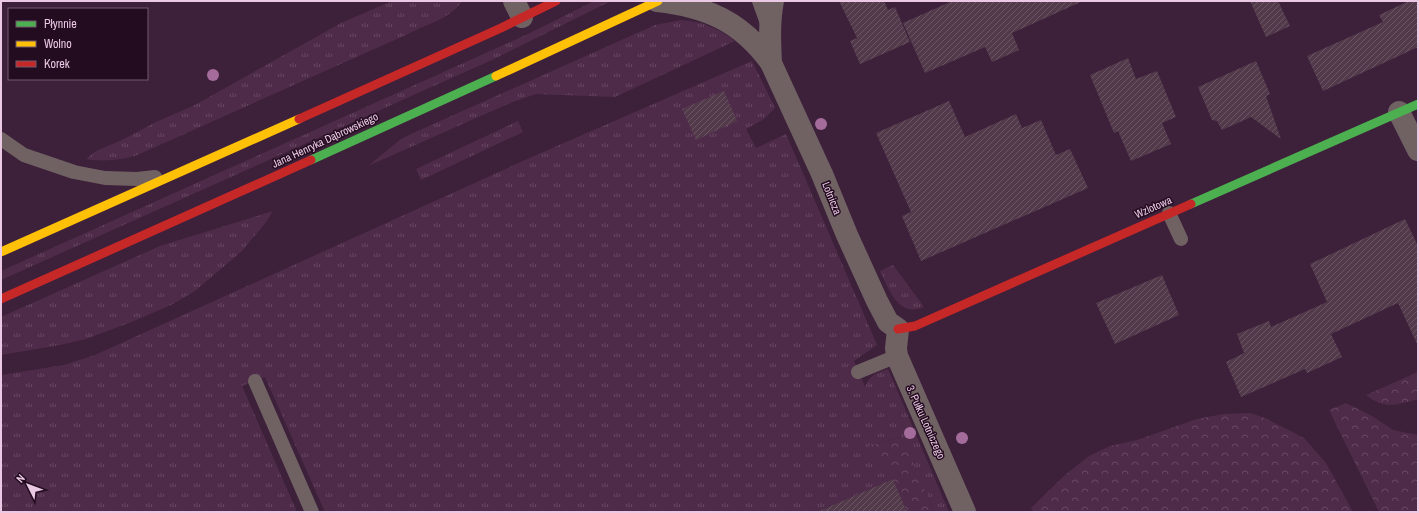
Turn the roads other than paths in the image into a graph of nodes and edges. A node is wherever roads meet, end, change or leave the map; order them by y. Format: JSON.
{"nodes":[{"id":1,"x":556,"y":1,"type":"edge"},
{"id":2,"x":658,"y":1,"type":"edge"},
{"id":3,"x":759,"y":1,"type":"edge"},
{"id":4,"x":773,"y":1,"type":"edge"},
{"id":5,"x":518,"y":9,"type":"edge"},
{"id":6,"x":770,"y":31,"type":"junction"},
{"id":7,"x":771,"y":63,"type":"junction"},
{"id":8,"x":1409,"y":108,"type":"edge"},
{"id":9,"x":1,"y":139,"type":"edge"},
{"id":10,"x":1418,"y":150,"type":"edge"},
{"id":11,"x":181,"y":172,"type":"junction"},
{"id":12,"x":1169,"y":213,"type":"junction"},
{"id":13,"x":1181,"y":239,"type":"dead end"},
{"id":14,"x":1,"y":252,"type":"edge"},
{"id":15,"x":1,"y":299,"type":"edge"},
{"id":16,"x":898,"y":329,"type":"junction"},
{"id":17,"x":897,"y":356,"type":"junction"},
{"id":18,"x":858,"y":372,"type":"dead end"},
{"id":19,"x":255,"y":381,"type":"dead end"},
{"id":20,"x":312,"y":512,"type":"edge"},
{"id":21,"x":965,"y":512,"type":"edge"}],
"edges":[{"from":1,"to":5,"type":"main road"},
{"from":2,"to":7,"type":"street","name":"Lotnicza"},
{"from":2,"to":15,"type":"main road","name":"Jana Henryka Dąbrowskiego"},
{"from":3,"to":6,"type":"lane"},
{"from":4,"to":6,"type":"street","name":"Lotnicza"},
{"from":5,"to":11,"type":"main road"},
{"from":6,"to":7,"type":"street","name":"Lotnicza"},
{"from":7,"to":16,"type":"street","name":"Lotnicza"},
{"from":8,"to":10,"type":"street"},
{"from":8,"to":12,"type":"main road","name":"Wzlotowa"},
{"from":9,"to":11,"type":"lane"},
{"from":11,"to":14,"type":"main road"},
{"from":12,"to":13,"type":"lane"},
{"from":12,"to":16,"type":"main road","name":"Wzlotowa"},
{"from":16,"to":17,"type":"street","name":"3. Pułku Lotniczego"},
{"from":17,"to":18,"type":"lane"},
{"from":17,"to":21,"type":"street","name":"3. Pułku Lotniczego"},
{"from":19,"to":20,"type":"lane"}]}
